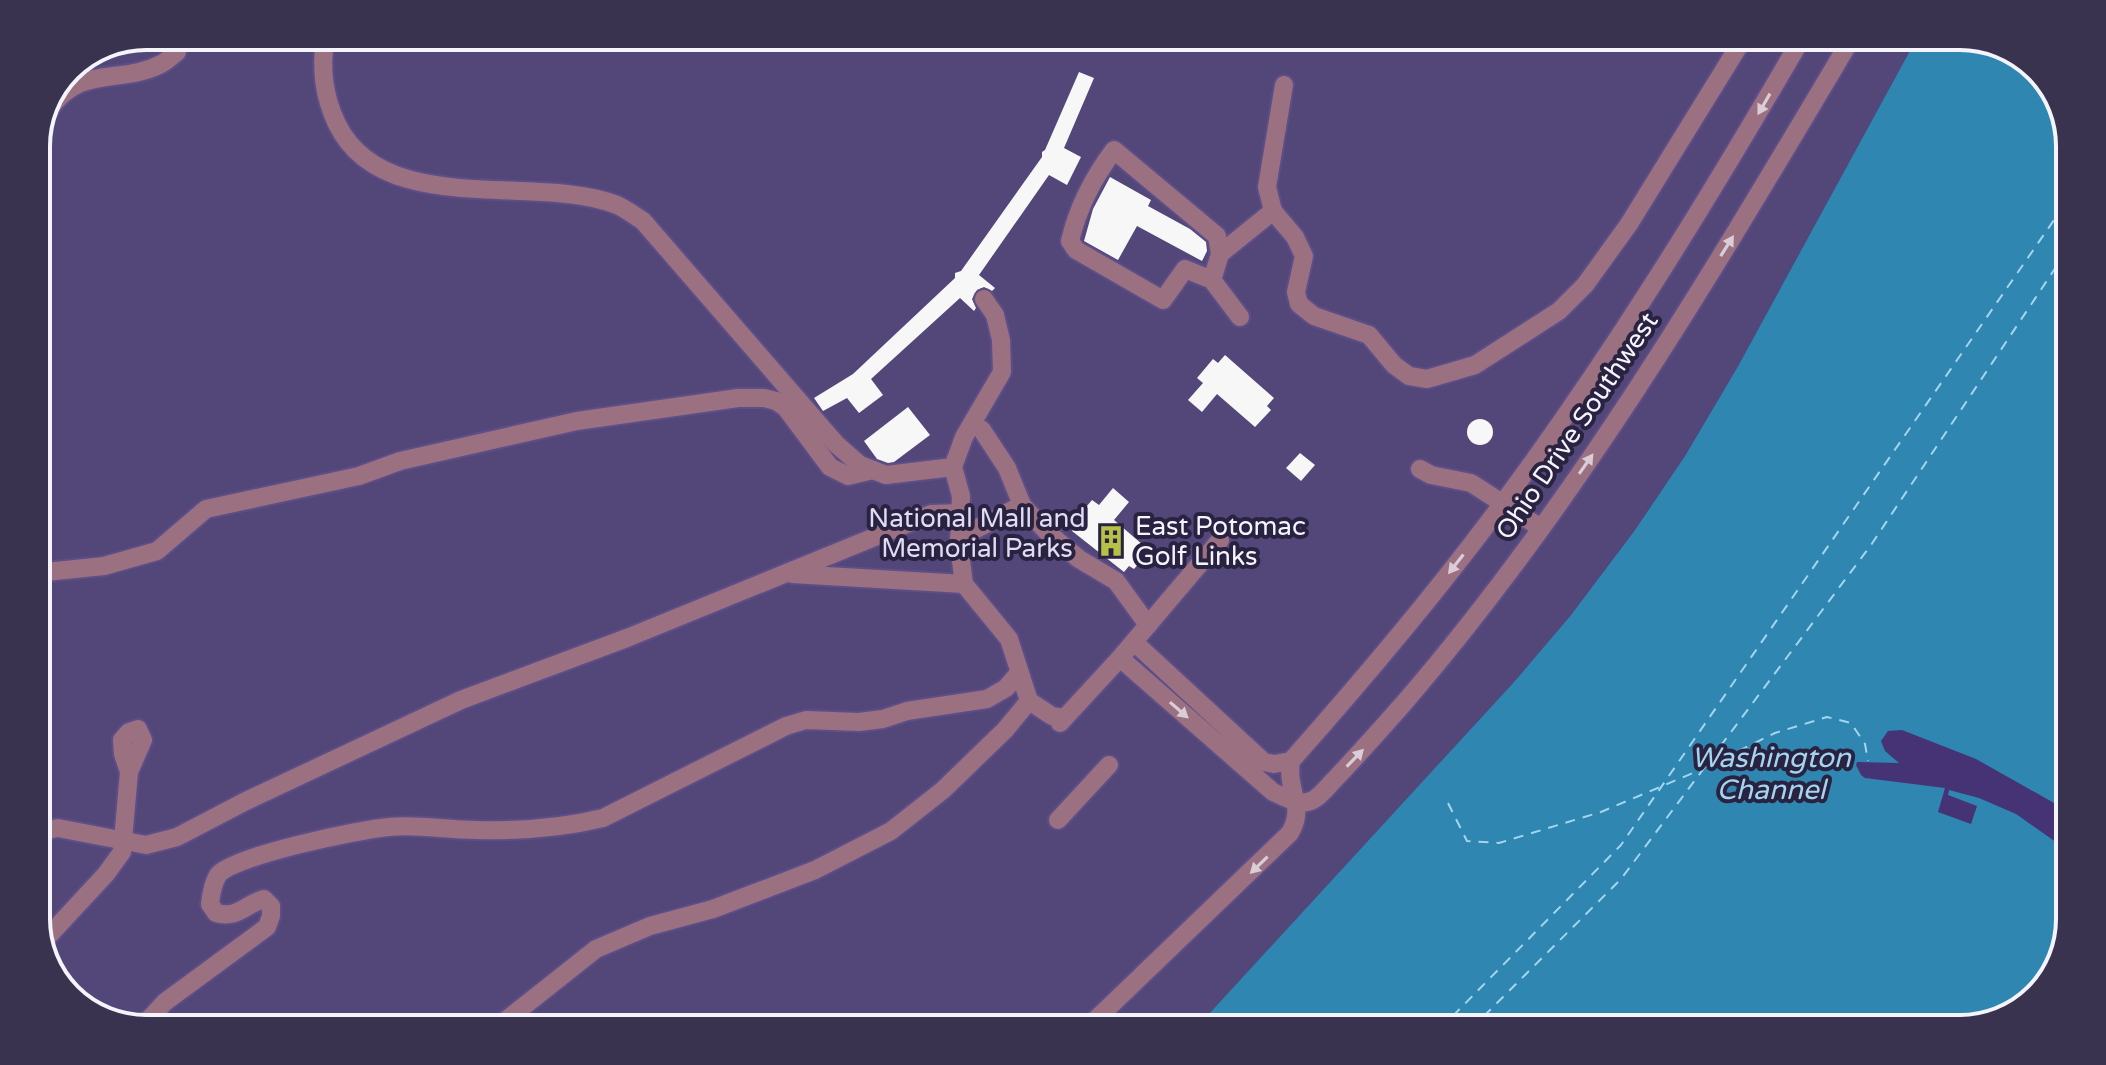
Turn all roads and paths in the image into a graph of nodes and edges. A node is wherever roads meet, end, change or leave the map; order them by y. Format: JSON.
{"nodes":[{"id":1,"x":323,"y":50,"type":"edge"},
{"id":2,"x":1736,"y":50,"type":"edge"},
{"id":3,"x":1795,"y":50,"type":"edge"},
{"id":4,"x":1845,"y":50,"type":"edge"},
{"id":5,"x":177,"y":52,"type":"dead end"},
{"id":6,"x":1284,"y":85,"type":"dead end"},
{"id":7,"x":69,"y":90,"type":"edge"},
{"id":8,"x":1273,"y":211,"type":"junction"},
{"id":9,"x":1220,"y":254,"type":"junction"},
{"id":10,"x":1212,"y":280,"type":"junction"},
{"id":11,"x":984,"y":299,"type":"dead end"},
{"id":12,"x":1240,"y":317,"type":"dead end"},
{"id":13,"x":973,"y":424,"type":"junction"},
{"id":14,"x":953,"y":467,"type":"junction"},
{"id":15,"x":1420,"y":469,"type":"dead end"},
{"id":16,"x":873,"y":470,"type":"junction"},
{"id":17,"x":1503,"y":502,"type":"junction"},
{"id":18,"x":1022,"y":505,"type":"junction"},
{"id":19,"x":961,"y":513,"type":"junction"},
{"id":20,"x":1541,"y":528,"type":"junction"},
{"id":21,"x":959,"y":538,"type":"junction"},
{"id":22,"x":1220,"y":540,"type":"dead end"},
{"id":23,"x":50,"y":572,"type":"edge"},
{"id":24,"x":789,"y":573,"type":"junction"},
{"id":25,"x":964,"y":584,"type":"junction"},
{"id":26,"x":1148,"y":625,"type":"junction"},
{"id":27,"x":1134,"y":642,"type":"junction"},
{"id":28,"x":1120,"y":658,"type":"junction"},
{"id":29,"x":1019,"y":673,"type":"junction"},
{"id":30,"x":1029,"y":701,"type":"junction"},
{"id":31,"x":1291,"y":761,"type":"junction"},
{"id":32,"x":1109,"y":765,"type":"dead end"},
{"id":33,"x":129,"y":772,"type":"dead end"},
{"id":34,"x":1295,"y":801,"type":"junction"},
{"id":35,"x":1058,"y":820,"type":"dead end"},
{"id":36,"x":50,"y":829,"type":"edge"},
{"id":37,"x":122,"y":841,"type":"junction"},
{"id":38,"x":51,"y":933,"type":"edge"},
{"id":39,"x":153,"y":1015,"type":"edge"},
{"id":40,"x":513,"y":1015,"type":"edge"},
{"id":41,"x":1101,"y":1015,"type":"edge"}],
"edges":[{"from":1,"to":16,"type":"street"},
{"from":2,"to":8,"type":"street"},
{"from":3,"to":17,"type":"street","name":"Ohio Drive Southwest","one_way":true},
{"from":20,"to":4,"type":"street","name":"Ohio Drive Southwest","one_way":true},
{"from":5,"to":7,"type":"street"},
{"from":6,"to":8,"type":"street"},
{"from":8,"to":9,"type":"street"},
{"from":9,"to":10,"type":"street"},
{"from":9,"to":10,"type":"street"},
{"from":10,"to":12,"type":"street"},
{"from":11,"to":13,"type":"street"},
{"from":13,"to":14,"type":"street"},
{"from":13,"to":18,"type":"street"},
{"from":14,"to":16,"type":"street"},
{"from":14,"to":19,"type":"street"},
{"from":15,"to":17,"type":"street"},
{"from":16,"to":23,"type":"street"},
{"from":17,"to":20,"type":"street"},
{"from":17,"to":31,"type":"street","name":"Ohio Drive Southwest","one_way":true},
{"from":18,"to":21,"type":"street"},
{"from":18,"to":26,"type":"street"},
{"from":19,"to":21,"type":"street"},
{"from":19,"to":24,"type":"street"},
{"from":34,"to":20,"type":"street","name":"Ohio Drive Southwest","one_way":true},
{"from":21,"to":25,"type":"street"},
{"from":22,"to":26,"type":"street"},
{"from":24,"to":25,"type":"street"},
{"from":24,"to":37,"type":"street"},
{"from":25,"to":29,"type":"street"},
{"from":26,"to":27,"type":"street"},
{"from":27,"to":28,"type":"street"},
{"from":27,"to":31,"type":"street"},
{"from":28,"to":30,"type":"street"},
{"from":28,"to":34,"type":"street","one_way":true},
{"from":29,"to":30,"type":"street"},
{"from":29,"to":39,"type":"street"},
{"from":30,"to":40,"type":"street"},
{"from":31,"to":34,"type":"street"},
{"from":32,"to":35,"type":"street"},
{"from":33,"to":37,"type":"street"},
{"from":34,"to":41,"type":"street","one_way":true},
{"from":36,"to":37,"type":"street"},
{"from":37,"to":38,"type":"street"}]}
